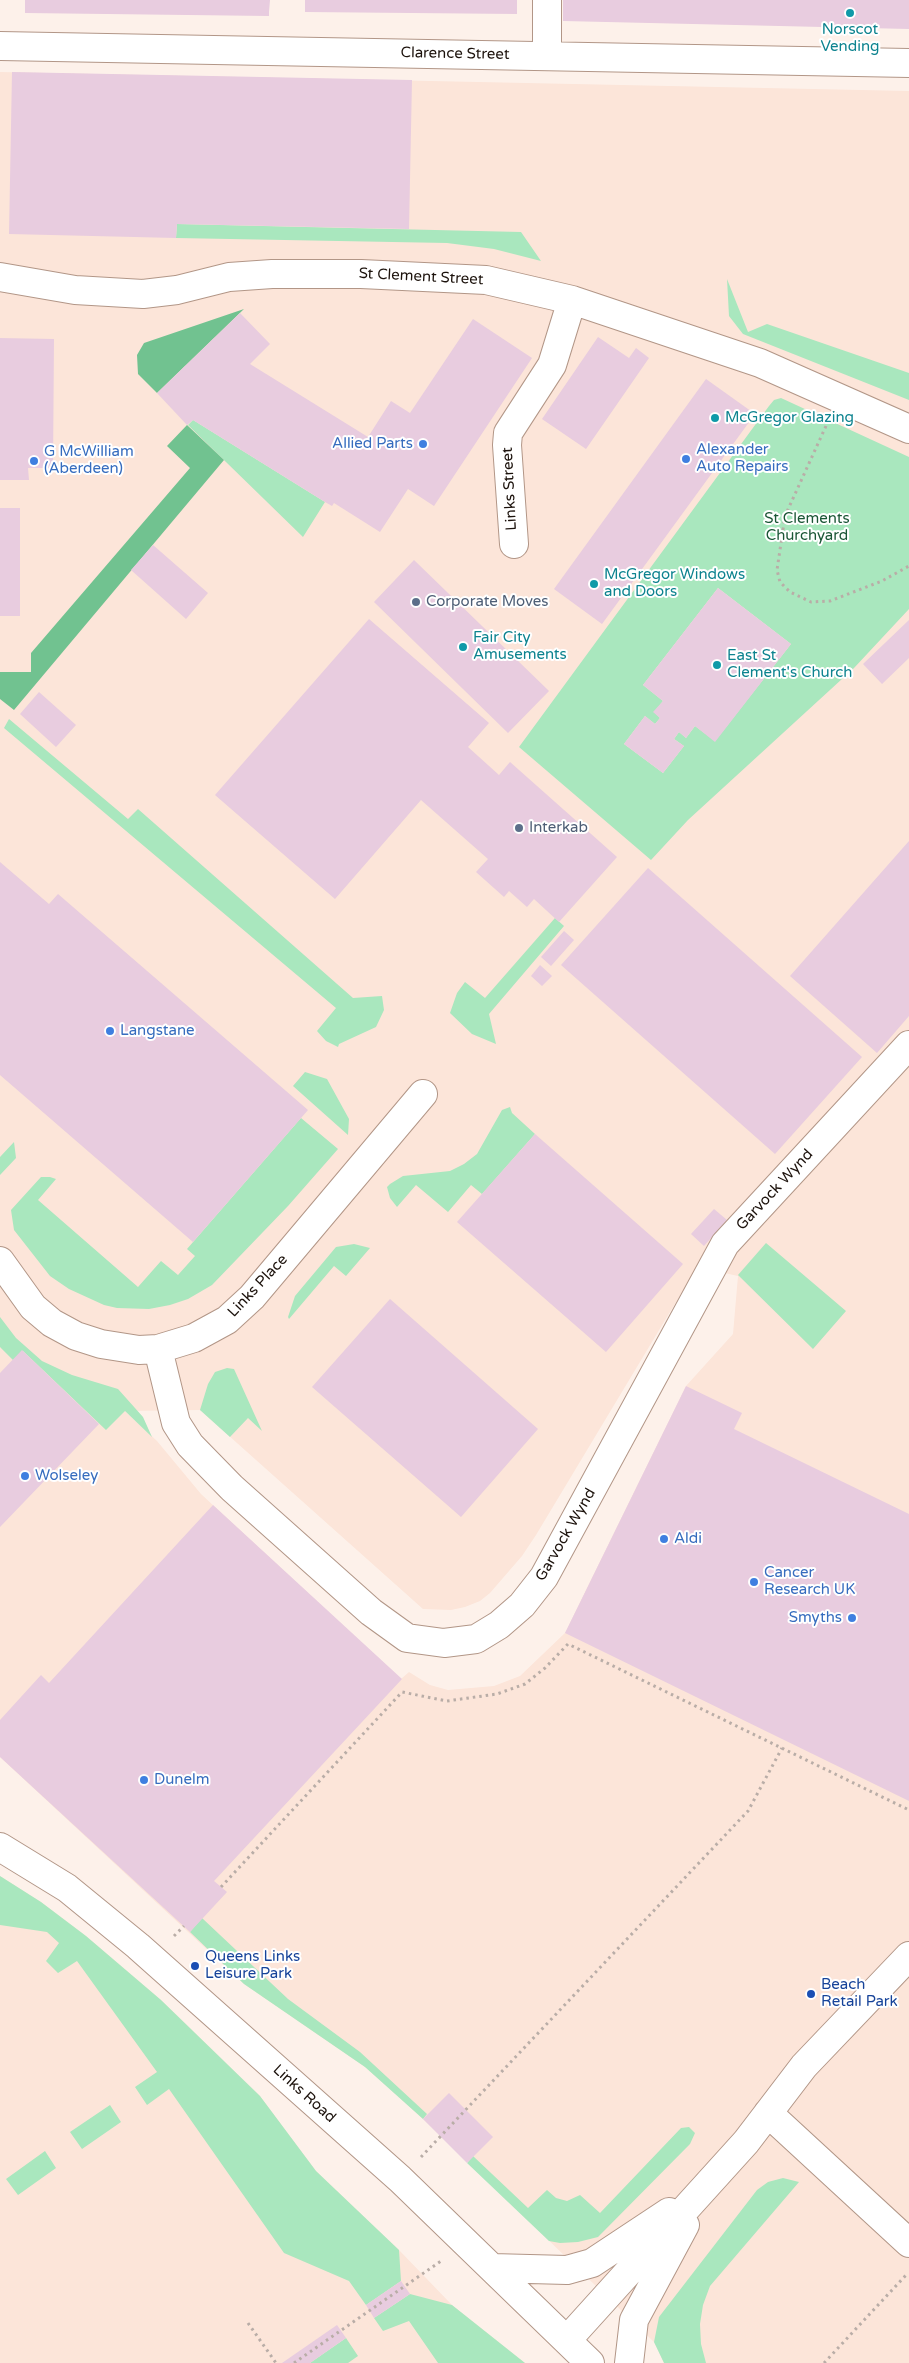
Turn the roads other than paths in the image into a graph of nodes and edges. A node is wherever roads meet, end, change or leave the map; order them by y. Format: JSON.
{"nodes":[{"id":1,"x":548,"y":0,"type":"edge"},
{"id":2,"x":0,"y":46,"type":"edge"},
{"id":3,"x":547,"y":56,"type":"junction"},
{"id":4,"x":909,"y":63,"type":"edge"},
{"id":5,"x":0,"y":277,"type":"edge"},
{"id":6,"x":572,"y":300,"type":"junction"},
{"id":7,"x":909,"y":429,"type":"edge"},
{"id":8,"x":514,"y":544,"type":"dead end"},
{"id":9,"x":909,"y":1045,"type":"edge"},
{"id":10,"x":423,"y":1094,"type":"dead end"},
{"id":11,"x":0,"y":1261,"type":"edge"},
{"id":12,"x":158,"y":1349,"type":"junction"},
{"id":13,"x":0,"y":1847,"type":"edge"},
{"id":14,"x":909,"y":1956,"type":"edge"},
{"id":15,"x":768,"y":2112,"type":"junction"},
{"id":16,"x":703,"y":2190,"type":"junction"},
{"id":17,"x":909,"y":2243,"type":"edge"},
{"id":18,"x":492,"y":2268,"type":"junction"},
{"id":19,"x":567,"y":2340,"type":"junction"},
{"id":20,"x":590,"y":2363,"type":"edge"},
{"id":21,"x":629,"y":2363,"type":"edge"}],
"edges":[{"from":1,"to":3,"type":"street"},
{"from":2,"to":3,"type":"street","name":"Clarence Street"},
{"from":3,"to":4,"type":"street","name":"Clarence Street"},
{"from":5,"to":6,"type":"street","name":"St Clement Street"},
{"from":6,"to":7,"type":"street","name":"St Clement Street"},
{"from":6,"to":8,"type":"street","name":"Links Street"},
{"from":9,"to":12,"type":"street","name":"Garvock Wynd"},
{"from":10,"to":12,"type":"street","name":"Links Place"},
{"from":11,"to":12,"type":"street","name":"Links Place"},
{"from":13,"to":18,"type":"street","name":"Links Road"},
{"from":14,"to":15,"type":"street"},
{"from":15,"to":16,"type":"street"},
{"from":15,"to":17,"type":"street"},
{"from":16,"to":18,"type":"street"},
{"from":16,"to":19,"type":"street"},
{"from":16,"to":21,"type":"street"},
{"from":18,"to":19,"type":"street","name":"Links Road"},
{"from":19,"to":20,"type":"street","name":"Links Road"}]}
